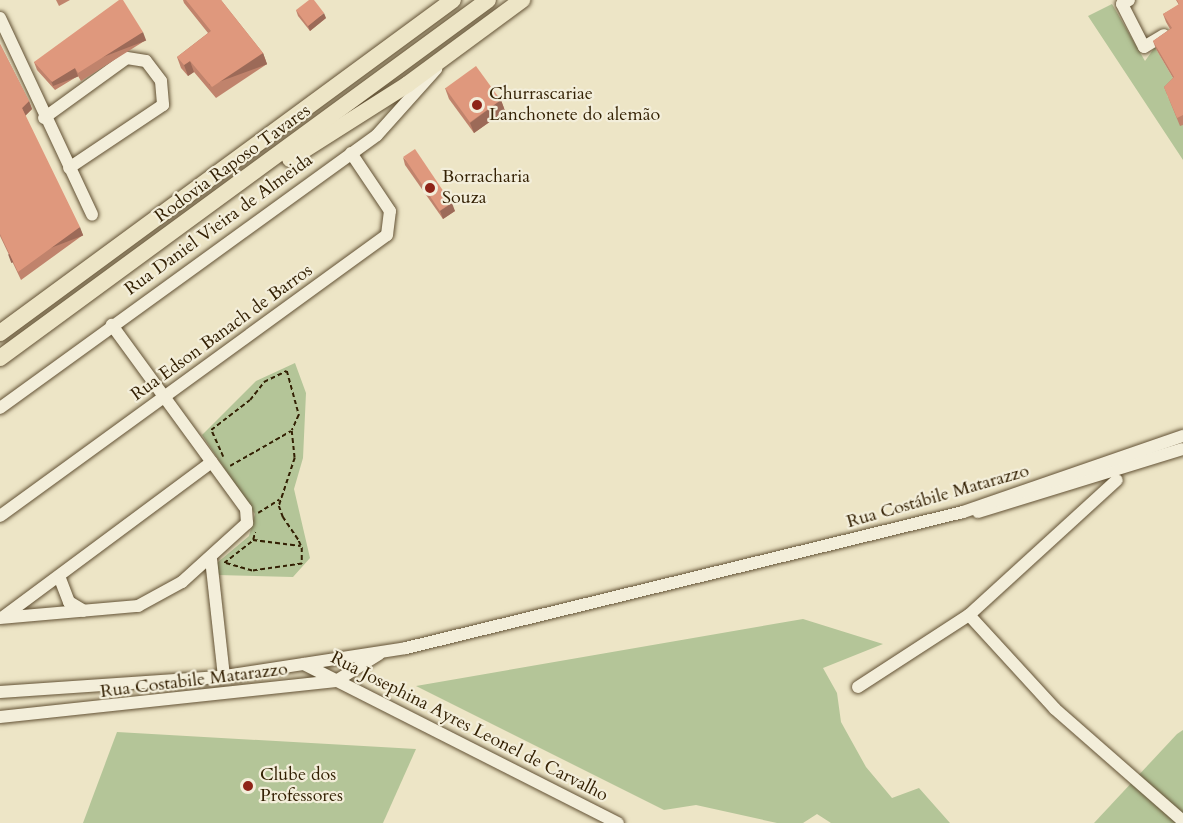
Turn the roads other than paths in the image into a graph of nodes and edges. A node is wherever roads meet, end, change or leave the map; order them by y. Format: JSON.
{"nodes":[{"id":1,"x":436,"y":0,"type":"edge"},
{"id":2,"x":453,"y":0,"type":"edge"},
{"id":3,"x":488,"y":0,"type":"edge"},
{"id":4,"x":522,"y":0,"type":"edge"},
{"id":5,"x":1129,"y":0,"type":"edge"},
{"id":6,"x":0,"y":18,"type":"edge"},
{"id":7,"x":1164,"y":35,"type":"edge"},
{"id":8,"x":445,"y":57,"type":"junction"},
{"id":9,"x":44,"y":118,"type":"junction"},
{"id":10,"x":351,"y":153,"type":"junction"},
{"id":11,"x":69,"y":168,"type":"junction"},
{"id":12,"x":223,"y":170,"type":"junction"},
{"id":13,"x":92,"y":214,"type":"dead end"},
{"id":14,"x":126,"y":266,"type":"junction"},
{"id":15,"x":112,"y":325,"type":"junction"},
{"id":16,"x":0,"y":333,"type":"edge"},
{"id":17,"x":0,"y":358,"type":"edge"},
{"id":18,"x":164,"y":397,"type":"junction"},
{"id":19,"x":0,"y":408,"type":"edge"},
{"id":20,"x":1183,"y":436,"type":"edge"},
{"id":21,"x":1183,"y":449,"type":"edge"},
{"id":22,"x":212,"y":462,"type":"junction"},
{"id":23,"x":1117,"y":480,"type":"dead end"},
{"id":24,"x":951,"y":515,"type":"junction"},
{"id":25,"x":0,"y":516,"type":"edge"},
{"id":26,"x":211,"y":559,"type":"junction"},
{"id":27,"x":59,"y":576,"type":"junction"},
{"id":28,"x":700,"y":578,"type":"joint"},
{"id":29,"x":84,"y":611,"type":"junction"},
{"id":30,"x":969,"y":615,"type":"junction"},
{"id":31,"x":1,"y":618,"type":"edge"},
{"id":32,"x":383,"y":651,"type":"junction"},
{"id":33,"x":304,"y":664,"type":"junction"},
{"id":34,"x":246,"y":672,"type":"junction"},
{"id":35,"x":225,"y":676,"type":"junction"},
{"id":36,"x":336,"y":681,"type":"junction"},
{"id":37,"x":858,"y":687,"type":"dead end"},
{"id":38,"x":0,"y":692,"type":"edge"},
{"id":39,"x":248,"y":693,"type":"junction"},
{"id":40,"x":0,"y":717,"type":"edge"},
{"id":41,"x":1183,"y":821,"type":"edge"},
{"id":42,"x":618,"y":823,"type":"edge"}],
"edges":[{"from":1,"to":12,"type":"highway"},
{"from":2,"to":12,"type":"highway","name":"Rodovia Raposo Tavares"},
{"from":3,"to":14,"type":"highway","name":"Rodovia Raposo Tavares"},
{"from":4,"to":8,"type":"highway"},
{"from":5,"to":7,"type":"street"},
{"from":6,"to":9,"type":"street"},
{"from":8,"to":10,"type":"street","name":"Rua Daniel Vieira de Almeida"},
{"from":8,"to":14,"type":"highway"},
{"from":9,"to":11,"type":"street"},
{"from":9,"to":11,"type":"street"},
{"from":10,"to":15,"type":"street","name":"Rua Daniel Vieira de Almeida"},
{"from":10,"to":18,"type":"street","name":"Rua Edson Banach de Barros"},
{"from":11,"to":13,"type":"street"},
{"from":12,"to":16,"type":"highway","name":"Rodovia Raposo Tavares"},
{"from":14,"to":17,"type":"highway","name":"Rodovia Raposo Tavares"},
{"from":15,"to":18,"type":"street"},
{"from":15,"to":19,"type":"street","name":"Rua Daniel Vieira de Almeida"},
{"from":18,"to":22,"type":"street"},
{"from":18,"to":25,"type":"street","name":"Rua Edson Banach de Barros"},
{"from":20,"to":24,"type":"street","name":"Rua Costábile Matarazzo"},
{"from":21,"to":24,"type":"street","name":"Rua Costábile Matarazzo"},
{"from":22,"to":26,"type":"street"},
{"from":22,"to":27,"type":"street"},
{"from":23,"to":30,"type":"street"},
{"from":24,"to":28,"type":"street","name":"Rua Costábile Matarazzo"},
{"from":26,"to":29,"type":"street"},
{"from":26,"to":35,"type":"street"},
{"from":27,"to":29,"type":"street"},
{"from":27,"to":31,"type":"street"},
{"from":28,"to":32,"type":"street","name":"Rua Costabile Matarazzo"},
{"from":29,"to":31,"type":"street"},
{"from":30,"to":37,"type":"street"},
{"from":30,"to":41,"type":"street"},
{"from":32,"to":33,"type":"street","name":"Rua Costabile Matarazzo"},
{"from":32,"to":36,"type":"street","name":"Rua Costabile Matarazzo"},
{"from":33,"to":34,"type":"street","name":"Rua Costabile Matarazzo"},
{"from":33,"to":36,"type":"street","name":"Rua Josephina Ayres Leonel de Carvalho"},
{"from":34,"to":35,"type":"street","name":"Rua Costabile Matarazzo"},
{"from":34,"to":39,"type":"street"},
{"from":35,"to":38,"type":"street","name":"Rua Costabile Matarazzo"},
{"from":36,"to":39,"type":"street","name":"Rua Costabile Matarazzo"},
{"from":36,"to":42,"type":"street","name":"Rua Josephina Ayres Leonel de Carvalho"},
{"from":39,"to":40,"type":"street","name":"Rua Costabile Matarazzo"}]}
